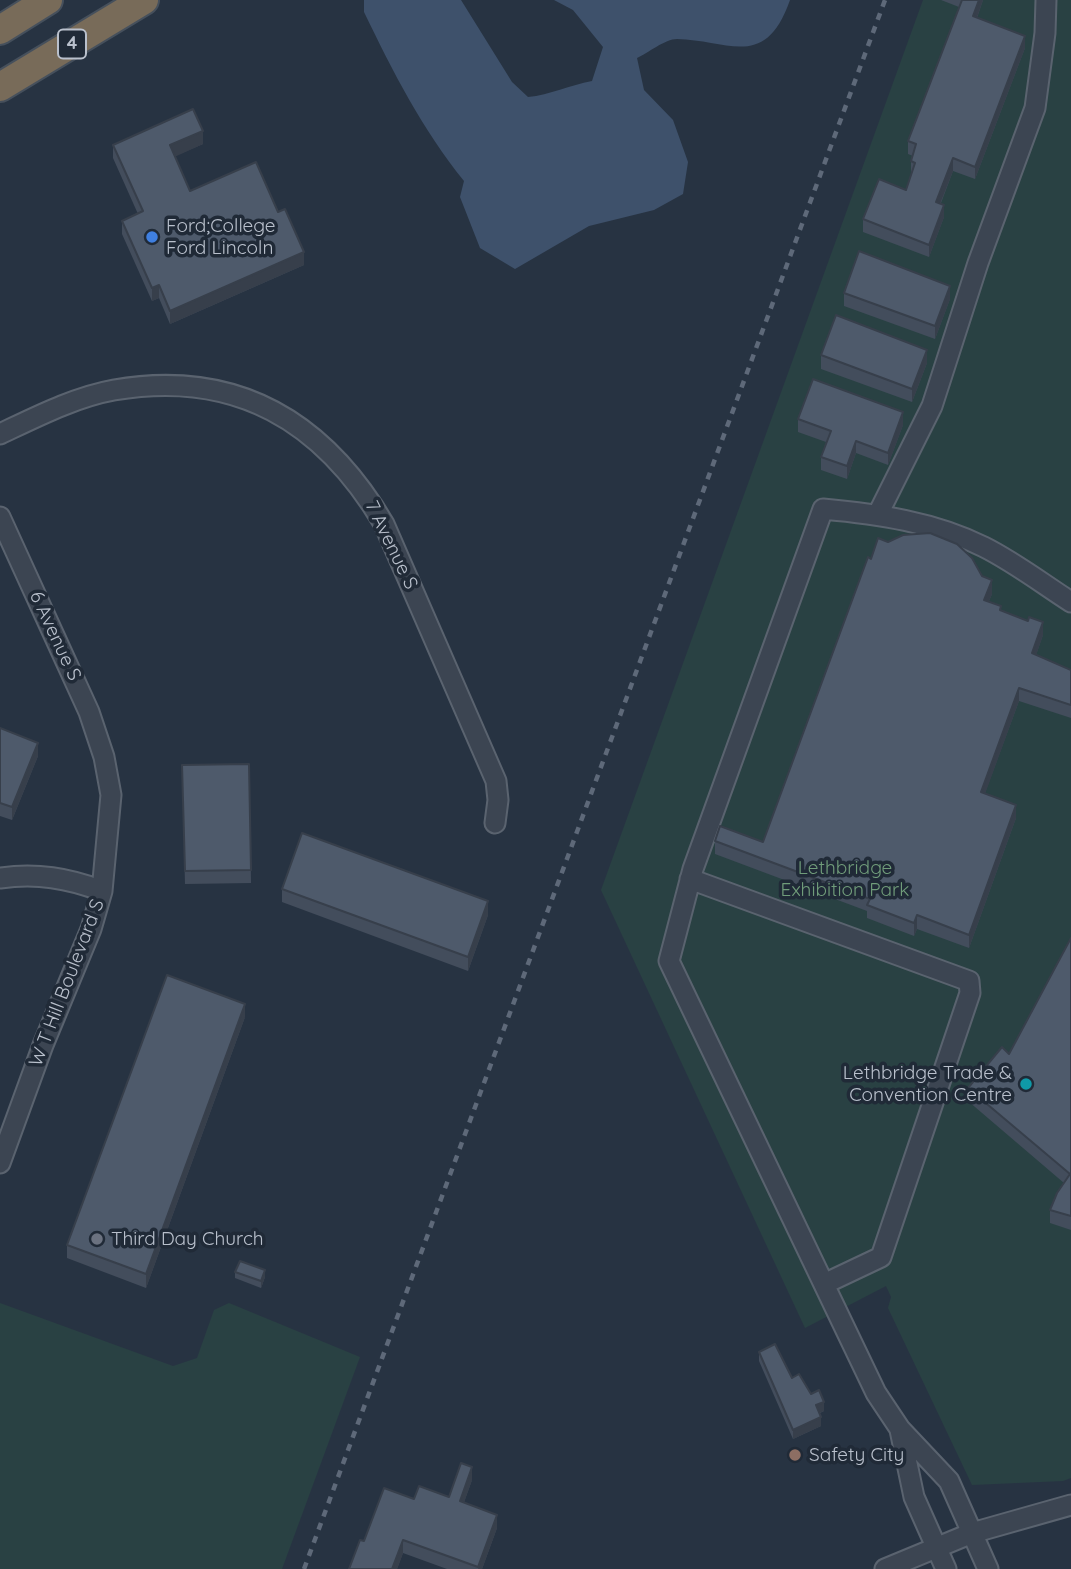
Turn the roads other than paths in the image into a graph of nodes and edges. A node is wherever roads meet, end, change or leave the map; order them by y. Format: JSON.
{"nodes":[{"id":1,"x":48,"y":0,"type":"edge"},
{"id":2,"x":144,"y":0,"type":"edge"},
{"id":3,"x":1046,"y":0,"type":"edge"},
{"id":4,"x":0,"y":30,"type":"edge"},
{"id":5,"x":0,"y":87,"type":"edge"},
{"id":6,"x":0,"y":434,"type":"edge"},
{"id":7,"x":878,"y":514,"type":"junction"},
{"id":8,"x":0,"y":517,"type":"edge"},
{"id":9,"x":1071,"y":602,"type":"edge"},
{"id":10,"x":104,"y":757,"type":"joint"},
{"id":11,"x":495,"y":823,"type":"dead end"},
{"id":12,"x":0,"y":877,"type":"edge"},
{"id":13,"x":690,"y":879,"type":"junction"},
{"id":14,"x":102,"y":891,"type":"junction"},
{"id":15,"x":0,"y":1163,"type":"edge"},
{"id":16,"x":824,"y":1284,"type":"junction"},
{"id":17,"x":900,"y":1429,"type":"junction"},
{"id":18,"x":1071,"y":1505,"type":"edge"},
{"id":19,"x":972,"y":1533,"type":"junction"},
{"id":20,"x":936,"y":1546,"type":"junction"},
{"id":21,"x":885,"y":1569,"type":"edge"},
{"id":22,"x":946,"y":1569,"type":"edge"},
{"id":23,"x":988,"y":1569,"type":"edge"}],
"edges":[{"from":1,"to":4,"type":"highway"},
{"from":2,"to":5,"type":"highway","number":"4"},
{"from":3,"to":7,"type":"street"},
{"from":6,"to":11,"type":"street","name":"7 Avenue S"},
{"from":7,"to":9,"type":"street"},
{"from":7,"to":13,"type":"street"},
{"from":8,"to":10,"type":"street","name":"6 Avenue S"},
{"from":10,"to":14,"type":"street","name":"W T Hill Boulevard S"},
{"from":12,"to":14,"type":"street"},
{"from":13,"to":16,"type":"street"},
{"from":13,"to":16,"type":"street"},
{"from":14,"to":15,"type":"street","name":"W T Hill Boulevard S"},
{"from":16,"to":17,"type":"street"},
{"from":17,"to":19,"type":"street"},
{"from":17,"to":20,"type":"street"},
{"from":18,"to":19,"type":"street"},
{"from":19,"to":20,"type":"street"},
{"from":19,"to":23,"type":"street"},
{"from":20,"to":21,"type":"street"},
{"from":20,"to":22,"type":"street"}]}
